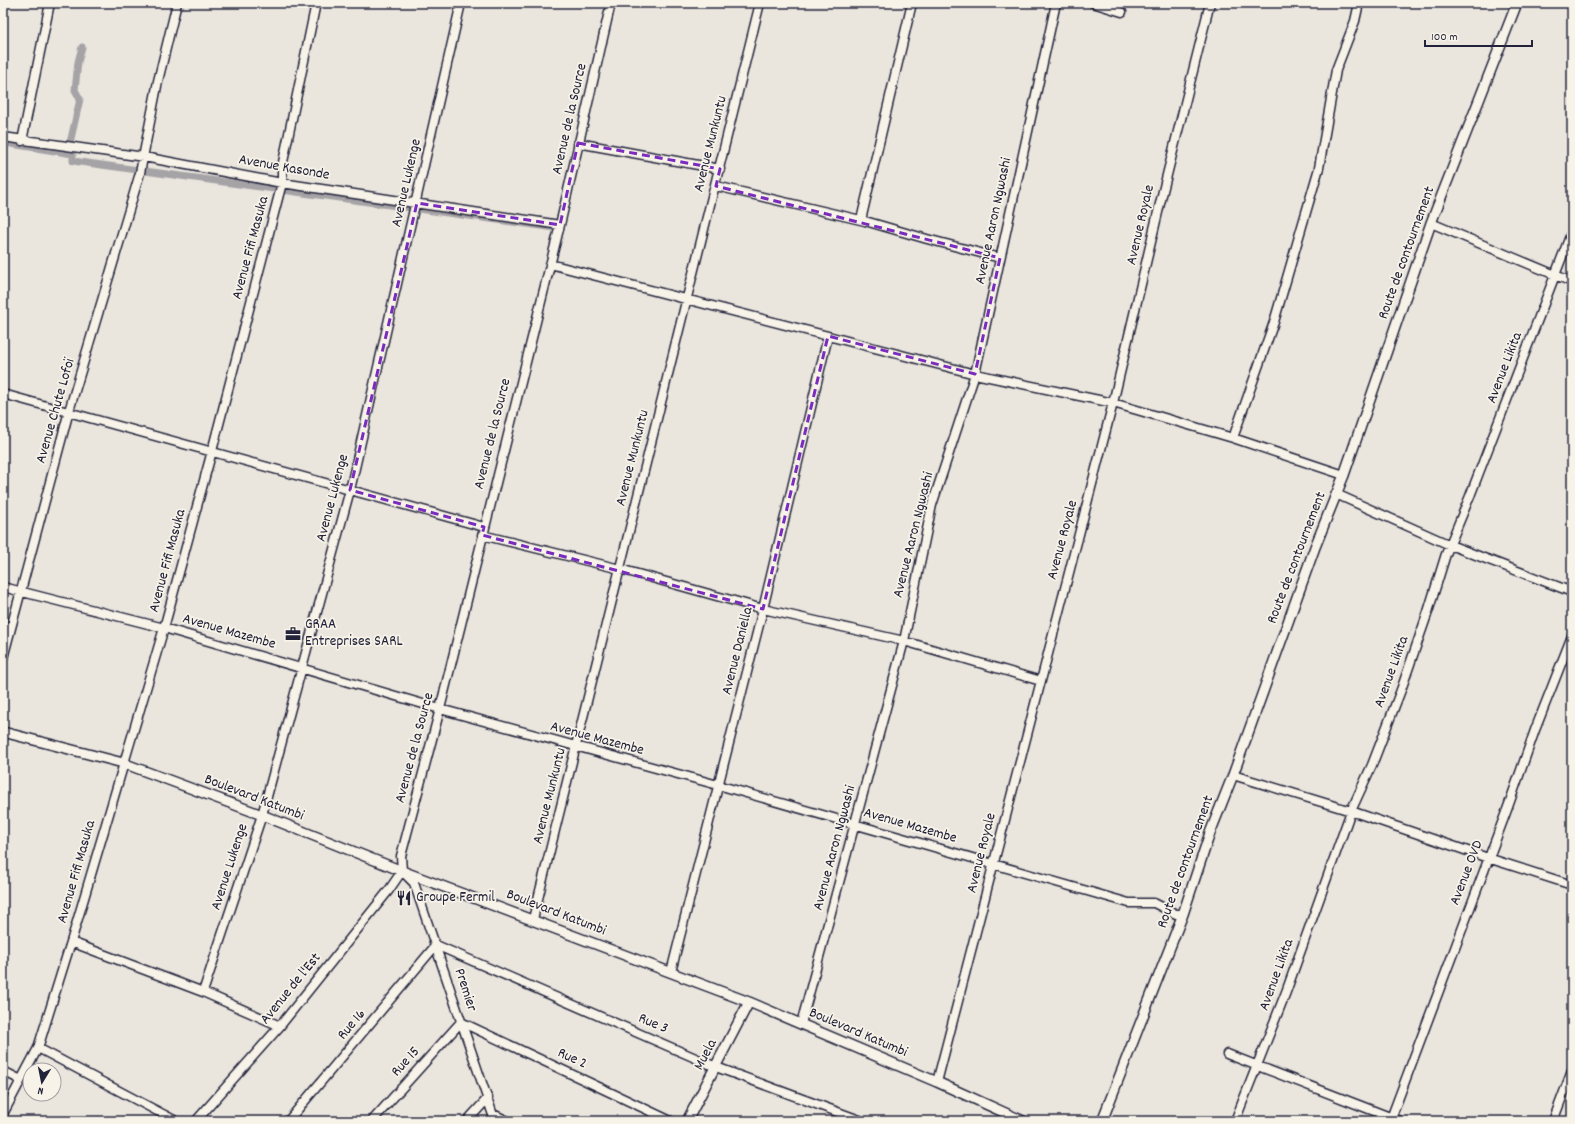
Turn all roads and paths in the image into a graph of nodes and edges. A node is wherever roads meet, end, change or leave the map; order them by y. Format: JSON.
{"nodes":[{"id":1,"x":50,"y":3,"type":"edge"},
{"id":2,"x":177,"y":3,"type":"edge"},
{"id":3,"x":316,"y":3,"type":"edge"},
{"id":4,"x":461,"y":3,"type":"edge"},
{"id":5,"x":612,"y":3,"type":"edge"},
{"id":6,"x":760,"y":3,"type":"edge"},
{"id":7,"x":912,"y":3,"type":"edge"},
{"id":8,"x":1056,"y":3,"type":"edge"},
{"id":9,"x":1093,"y":3,"type":"edge"},
{"id":10,"x":1210,"y":3,"type":"edge"},
{"id":11,"x":1359,"y":3,"type":"edge"},
{"id":12,"x":1517,"y":3,"type":"edge"},
{"id":13,"x":1122,"y":12,"type":"dead end"},
{"id":14,"x":3,"y":137,"type":"edge"},
{"id":15,"x":22,"y":140,"type":"junction"},
{"id":16,"x":578,"y":143,"type":"junction"},
{"id":17,"x":143,"y":160,"type":"junction"},
{"id":18,"x":720,"y":169,"type":"junction"},
{"id":19,"x":282,"y":183,"type":"junction"},
{"id":20,"x":716,"y":186,"type":"junction"},
{"id":21,"x":417,"y":203,"type":"junction"},
{"id":22,"x":861,"y":220,"type":"junction"},
{"id":23,"x":1431,"y":223,"type":"junction"},
{"id":24,"x":560,"y":225,"type":"junction"},
{"id":25,"x":1572,"y":231,"type":"edge"},
{"id":26,"x":1000,"y":258,"type":"junction"},
{"id":27,"x":550,"y":264,"type":"junction"},
{"id":28,"x":1555,"y":275,"type":"junction"},
{"id":29,"x":1572,"y":282,"type":"edge"},
{"id":30,"x":686,"y":299,"type":"junction"},
{"id":31,"x":828,"y":336,"type":"junction"},
{"id":32,"x":975,"y":374,"type":"junction"},
{"id":33,"x":3,"y":394,"type":"edge"},
{"id":34,"x":1113,"y":403,"type":"junction"},
{"id":35,"x":69,"y":411,"type":"junction"},
{"id":36,"x":1233,"y":438,"type":"junction"},
{"id":37,"x":212,"y":451,"type":"junction"},
{"id":38,"x":1344,"y":476,"type":"junction"},
{"id":39,"x":350,"y":490,"type":"junction"},
{"id":40,"x":1336,"y":494,"type":"junction"},
{"id":41,"x":483,"y":531,"type":"junction"},
{"id":42,"x":1450,"y":545,"type":"junction"},
{"id":43,"x":620,"y":569,"type":"junction"},
{"id":44,"x":3,"y":587,"type":"edge"},
{"id":45,"x":20,"y":591,"type":"junction"},
{"id":46,"x":1572,"y":592,"type":"edge"},
{"id":47,"x":763,"y":609,"type":"junction"},
{"id":48,"x":164,"y":628,"type":"junction"},
{"id":49,"x":1572,"y":636,"type":"edge"},
{"id":50,"x":904,"y":641,"type":"junction"},
{"id":51,"x":3,"y":658,"type":"edge"},
{"id":52,"x":300,"y":668,"type":"junction"},
{"id":53,"x":1041,"y":680,"type":"junction"},
{"id":54,"x":440,"y":709,"type":"junction"},
{"id":55,"x":3,"y":732,"type":"edge"},
{"id":56,"x":577,"y":748,"type":"junction"},
{"id":57,"x":123,"y":763,"type":"junction"},
{"id":58,"x":1233,"y":775,"type":"junction"},
{"id":59,"x":718,"y":785,"type":"junction"},
{"id":60,"x":1351,"y":811,"type":"junction"},
{"id":61,"x":262,"y":815,"type":"junction"},
{"id":62,"x":856,"y":825,"type":"junction"},
{"id":63,"x":1488,"y":858,"type":"junction"},
{"id":64,"x":994,"y":864,"type":"junction"},
{"id":65,"x":402,"y":871,"type":"junction"},
{"id":66,"x":1572,"y":885,"type":"edge"},
{"id":67,"x":1183,"y":914,"type":"junction"},
{"id":68,"x":533,"y":920,"type":"junction"},
{"id":69,"x":71,"y":942,"type":"junction"},
{"id":70,"x":436,"y":945,"type":"junction"},
{"id":71,"x":671,"y":972,"type":"junction"},
{"id":72,"x":203,"y":992,"type":"junction"},
{"id":73,"x":749,"y":1002,"type":"junction"},
{"id":74,"x":461,"y":1022,"type":"junction"},
{"id":75,"x":801,"y":1024,"type":"junction"},
{"id":76,"x":280,"y":1026,"type":"junction"},
{"id":77,"x":38,"y":1048,"type":"junction"},
{"id":78,"x":1227,"y":1054,"type":"dead end"},
{"id":79,"x":1258,"y":1066,"type":"junction"},
{"id":80,"x":716,"y":1067,"type":"junction"},
{"id":81,"x":3,"y":1071,"type":"edge"},
{"id":82,"x":1572,"y":1071,"type":"edge"},
{"id":83,"x":21,"y":1080,"type":"junction"},
{"id":84,"x":937,"y":1082,"type":"junction"},
{"id":85,"x":488,"y":1098,"type":"junction"},
{"id":86,"x":3,"y":1114,"type":"edge"},
{"id":87,"x":494,"y":1117,"type":"edge"},
{"id":88,"x":1390,"y":1119,"type":"edge"},
{"id":89,"x":176,"y":1121,"type":"edge"},
{"id":90,"x":196,"y":1121,"type":"edge"},
{"id":91,"x":288,"y":1121,"type":"edge"},
{"id":92,"x":372,"y":1121,"type":"edge"},
{"id":93,"x":468,"y":1121,"type":"edge"},
{"id":94,"x":508,"y":1121,"type":"edge"},
{"id":95,"x":671,"y":1121,"type":"edge"},
{"id":96,"x":687,"y":1121,"type":"edge"},
{"id":97,"x":862,"y":1121,"type":"edge"},
{"id":98,"x":1023,"y":1121,"type":"edge"},
{"id":99,"x":1102,"y":1121,"type":"edge"},
{"id":100,"x":1236,"y":1121,"type":"edge"},
{"id":101,"x":1400,"y":1121,"type":"edge"},
{"id":102,"x":1553,"y":1121,"type":"edge"}],
"edges":[{"from":1,"to":15,"type":"street"},
{"from":2,"to":17,"type":"street","name":"Avenue Chute Lofoï"},
{"from":3,"to":19,"type":"street","name":"Avenue Fifi Masuka"},
{"from":4,"to":21,"type":"street","name":"Avenue Lukenge"},
{"from":5,"to":16,"type":"street","name":"Avenue de la Source"},
{"from":6,"to":18,"type":"street","name":"Avenue Munkuntu"},
{"from":7,"to":22,"type":"street"},
{"from":8,"to":26,"type":"street","name":"Avenue Aaron Ngwashi"},
{"from":9,"to":13,"type":"street"},
{"from":10,"to":34,"type":"street","name":"Avenue Royale"},
{"from":11,"to":36,"type":"street"},
{"from":12,"to":23,"type":"street","name":"Route de contournement"},
{"from":14,"to":15,"type":"street","name":"Avenue Kasonde"},
{"from":15,"to":17,"type":"street","name":"Avenue Kasonde"},
{"from":16,"to":18,"type":"street"},
{"from":16,"to":24,"type":"street","name":"Avenue de la Source"},
{"from":17,"to":19,"type":"street","name":"Avenue Kasonde"},
{"from":17,"to":35,"type":"street","name":"Avenue Chute Lofoï"},
{"from":18,"to":20,"type":"street","name":"Avenue Munkuntu"},
{"from":19,"to":21,"type":"street","name":"Avenue Kasonde"},
{"from":19,"to":37,"type":"street","name":"Avenue Fifi Masuka"},
{"from":20,"to":22,"type":"street"},
{"from":20,"to":30,"type":"street","name":"Avenue Munkuntu"},
{"from":21,"to":24,"type":"street","name":"Avenue Kasonde"},
{"from":21,"to":39,"type":"street","name":"Avenue Lukenge"},
{"from":22,"to":26,"type":"street"},
{"from":23,"to":28,"type":"street"},
{"from":23,"to":38,"type":"street","name":"Route de contournement"},
{"from":24,"to":27,"type":"street","name":"Avenue de la Source"},
{"from":25,"to":28,"type":"street","name":"Avenue Likita"},
{"from":26,"to":32,"type":"street","name":"Avenue Aaron Ngwashi"},
{"from":27,"to":30,"type":"street"},
{"from":27,"to":41,"type":"street","name":"Avenue de la Source"},
{"from":28,"to":29,"type":"street"},
{"from":28,"to":42,"type":"street","name":"Avenue Likita"},
{"from":30,"to":31,"type":"street"},
{"from":30,"to":43,"type":"street","name":"Avenue Munkuntu"},
{"from":31,"to":32,"type":"street"},
{"from":31,"to":47,"type":"street","name":"Avenue Daniella"},
{"from":32,"to":34,"type":"street"},
{"from":32,"to":50,"type":"street","name":"Avenue Aaron Ngwashi"},
{"from":33,"to":35,"type":"street"},
{"from":34,"to":36,"type":"street"},
{"from":34,"to":53,"type":"street","name":"Avenue Royale"},
{"from":35,"to":37,"type":"street"},
{"from":35,"to":45,"type":"street","name":"Avenue Chute Lofoï"},
{"from":36,"to":38,"type":"street"},
{"from":37,"to":39,"type":"street"},
{"from":37,"to":48,"type":"street","name":"Avenue Fifi Masuka"},
{"from":38,"to":40,"type":"street","name":"Route de contournement"},
{"from":39,"to":41,"type":"street"},
{"from":39,"to":52,"type":"street","name":"Avenue Lukenge"},
{"from":40,"to":42,"type":"street"},
{"from":40,"to":58,"type":"street","name":"Route de contournement"},
{"from":41,"to":43,"type":"street"},
{"from":41,"to":54,"type":"street","name":"Avenue de la Source"},
{"from":42,"to":46,"type":"street"},
{"from":42,"to":60,"type":"street","name":"Avenue Likita"},
{"from":43,"to":47,"type":"street"},
{"from":43,"to":56,"type":"street","name":"Avenue Munkuntu"},
{"from":44,"to":45,"type":"street","name":"Avenue Mazembe"},
{"from":45,"to":48,"type":"street","name":"Avenue Mazembe"},
{"from":45,"to":51,"type":"street","name":"Avenue Chute Lofoï"},
{"from":47,"to":50,"type":"street"},
{"from":47,"to":59,"type":"street","name":"Avenue Daniella"},
{"from":48,"to":52,"type":"street","name":"Avenue Mazembe"},
{"from":48,"to":57,"type":"street","name":"Avenue Fifi Masuka"},
{"from":49,"to":63,"type":"street","name":"Avenue OVD"},
{"from":50,"to":53,"type":"street"},
{"from":50,"to":62,"type":"street","name":"Avenue Aaron Ngwashi"},
{"from":52,"to":54,"type":"street","name":"Avenue Mazembe"},
{"from":52,"to":61,"type":"street","name":"Avenue Lukenge"},
{"from":53,"to":64,"type":"street","name":"Avenue Royale"},
{"from":54,"to":56,"type":"street","name":"Avenue Mazembe"},
{"from":54,"to":65,"type":"street","name":"Avenue de la Source"},
{"from":55,"to":57,"type":"street","name":"Boulevard Katumbi"},
{"from":56,"to":59,"type":"street","name":"Avenue Mazembe"},
{"from":56,"to":68,"type":"street","name":"Avenue Munkuntu"},
{"from":57,"to":61,"type":"street","name":"Boulevard Katumbi"},
{"from":57,"to":69,"type":"street","name":"Avenue Fifi Masuka"},
{"from":58,"to":60,"type":"street"},
{"from":58,"to":67,"type":"street","name":"Route de contournement"},
{"from":59,"to":62,"type":"street","name":"Avenue Mazembe"},
{"from":59,"to":71,"type":"street","name":"Avenue Daniella"},
{"from":60,"to":63,"type":"street"},
{"from":60,"to":79,"type":"street","name":"Avenue Likita"},
{"from":61,"to":65,"type":"street","name":"Boulevard Katumbi"},
{"from":61,"to":72,"type":"street","name":"Avenue Lukenge"},
{"from":62,"to":64,"type":"street","name":"Avenue Mazembe"},
{"from":62,"to":75,"type":"street","name":"Avenue Aaron Ngwashi"},
{"from":63,"to":66,"type":"street"},
{"from":63,"to":88,"type":"street","name":"Avenue OVD"},
{"from":64,"to":67,"type":"street","name":"Avenue Mazembe"},
{"from":64,"to":84,"type":"street","name":"Avenue Royale"},
{"from":65,"to":68,"type":"street","name":"Boulevard Katumbi"},
{"from":65,"to":70,"type":"street","name":"Premier"},
{"from":65,"to":76,"type":"street","name":"Avenue de l'Est"},
{"from":67,"to":99,"type":"street","name":"Route de contournement"},
{"from":68,"to":71,"type":"street","name":"Boulevard Katumbi"},
{"from":69,"to":72,"type":"street"},
{"from":69,"to":77,"type":"street","name":"Avenue Fifi Masuka"},
{"from":70,"to":74,"type":"street","name":"Premier"},
{"from":70,"to":80,"type":"street","name":"Rue 3"},
{"from":70,"to":91,"type":"street","name":"Rue 16"},
{"from":71,"to":73,"type":"street","name":"Boulevard Katumbi"},
{"from":72,"to":76,"type":"street"},
{"from":73,"to":75,"type":"street","name":"Boulevard Katumbi"},
{"from":73,"to":80,"type":"street","name":"Muela"},
{"from":74,"to":85,"type":"street","name":"Premier"},
{"from":74,"to":92,"type":"street","name":"Rue 15"},
{"from":74,"to":95,"type":"street","name":"Rue 2"},
{"from":75,"to":84,"type":"street","name":"Boulevard Katumbi"},
{"from":76,"to":90,"type":"street","name":"Avenue de l'Est"},
{"from":77,"to":83,"type":"street","name":"Avenue Fifi Masuka"},
{"from":77,"to":89,"type":"street"},
{"from":78,"to":79,"type":"street"},
{"from":79,"to":88,"type":"street"},
{"from":79,"to":100,"type":"street","name":"Avenue Likita"},
{"from":80,"to":96,"type":"street","name":"Muela"},
{"from":80,"to":97,"type":"street","name":"Rue 3"},
{"from":81,"to":83,"type":"street"},
{"from":82,"to":102,"type":"street"},
{"from":83,"to":86,"type":"street","name":"Avenue Fifi Masuka"},
{"from":84,"to":98,"type":"street","name":"Boulevard Katumbi"},
{"from":85,"to":87,"type":"street","name":"Premier"},
{"from":85,"to":93,"type":"street"},
{"from":87,"to":94,"type":"street"},
{"from":88,"to":101,"type":"street"}]}
